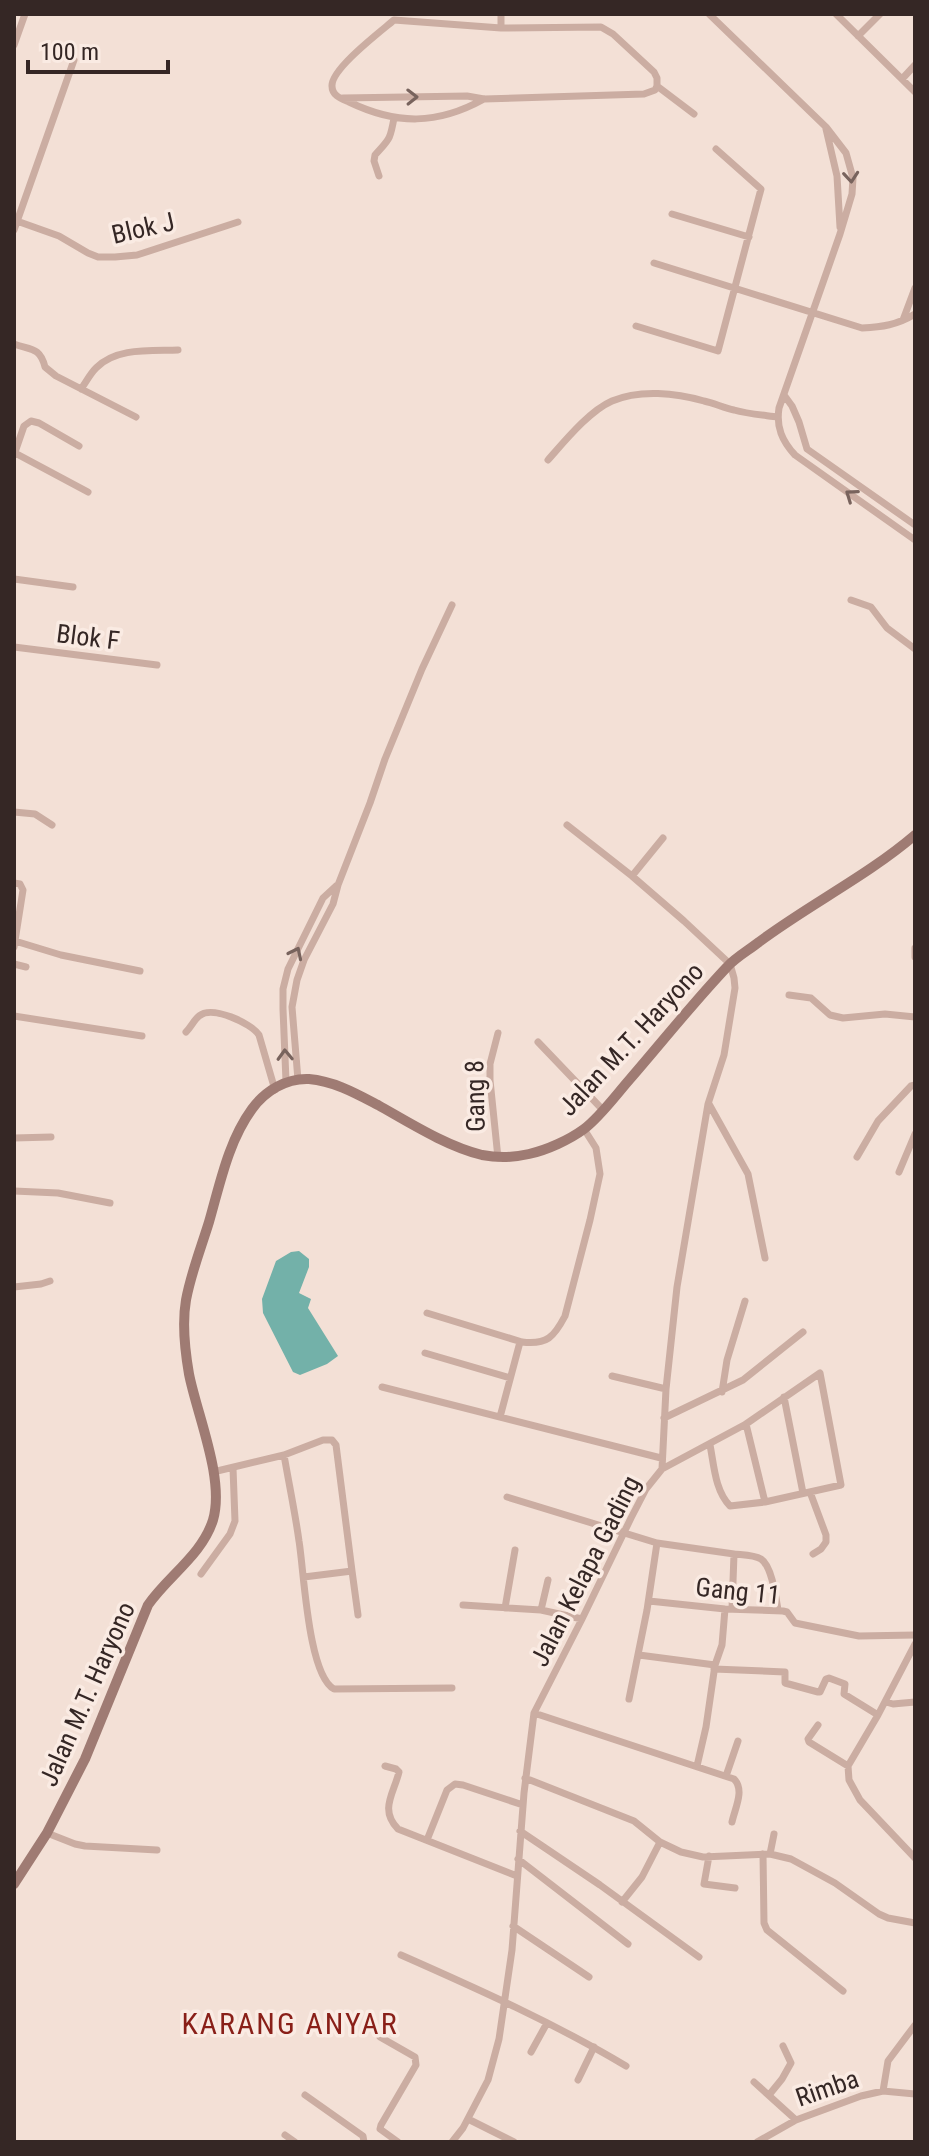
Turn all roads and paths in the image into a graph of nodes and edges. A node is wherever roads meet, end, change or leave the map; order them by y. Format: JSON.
{"nodes":[{"id":1,"x":25,"y":14,"type":"edge"},
{"id":2,"x":501,"y":14,"type":"edge"},
{"id":3,"x":709,"y":14,"type":"edge"},
{"id":4,"x":836,"y":14,"type":"edge"},
{"id":5,"x":880,"y":14,"type":"edge"},
{"id":6,"x":391,"y":17,"type":"edge"},
{"id":7,"x":501,"y":28,"type":"junction"},
{"id":8,"x":858,"y":36,"type":"junction"},
{"id":9,"x":14,"y":45,"type":"edge"},
{"id":10,"x":74,"y":60,"type":"dead end"},
{"id":11,"x":915,"y":65,"type":"edge"},
{"id":12,"x":902,"y":79,"type":"junction"},
{"id":13,"x":657,"y":86,"type":"junction"},
{"id":14,"x":915,"y":92,"type":"edge"},
{"id":15,"x":339,"y":98,"type":"junction"},
{"id":16,"x":484,"y":99,"type":"junction"},
{"id":17,"x":694,"y":114,"type":"dead end"},
{"id":18,"x":394,"y":118,"type":"junction"},
{"id":19,"x":826,"y":127,"type":"junction"},
{"id":20,"x":716,"y":149,"type":"dead end"},
{"id":21,"x":379,"y":176,"type":"dead end"},
{"id":22,"x":672,"y":214,"type":"dead end"},
{"id":23,"x":15,"y":221,"type":"edge"},
{"id":24,"x":238,"y":222,"type":"dead end"},
{"id":25,"x":14,"y":230,"type":"edge"},
{"id":26,"x":840,"y":234,"type":"junction"},
{"id":27,"x":749,"y":237,"type":"junction"},
{"id":28,"x":654,"y":263,"type":"dead end"},
{"id":29,"x":915,"y":288,"type":"edge"},
{"id":30,"x":735,"y":289,"type":"junction"},
{"id":31,"x":811,"y":312,"type":"junction"},
{"id":32,"x":915,"y":314,"type":"edge"},
{"id":33,"x":903,"y":322,"type":"junction"},
{"id":34,"x":636,"y":326,"type":"dead end"},
{"id":35,"x":14,"y":344,"type":"edge"},
{"id":36,"x":178,"y":350,"type":"dead end"},
{"id":37,"x":81,"y":389,"type":"junction"},
{"id":38,"x":784,"y":395,"type":"junction"},
{"id":39,"x":136,"y":417,"type":"dead end"},
{"id":40,"x":778,"y":417,"type":"junction"},
{"id":41,"x":79,"y":446,"type":"dead end"},
{"id":42,"x":807,"y":449,"type":"junction"},
{"id":43,"x":14,"y":454,"type":"edge"},
{"id":44,"x":798,"y":457,"type":"junction"},
{"id":45,"x":548,"y":460,"type":"dead end"},
{"id":46,"x":88,"y":492,"type":"dead end"},
{"id":47,"x":915,"y":525,"type":"edge"},
{"id":48,"x":915,"y":540,"type":"edge"},
{"id":49,"x":14,"y":579,"type":"edge"},
{"id":50,"x":73,"y":587,"type":"dead end"},
{"id":51,"x":851,"y":600,"type":"dead end"},
{"id":52,"x":452,"y":605,"type":"dead end"},
{"id":53,"x":14,"y":647,"type":"edge"},
{"id":54,"x":915,"y":649,"type":"edge"},
{"id":55,"x":157,"y":665,"type":"dead end"},
{"id":56,"x":14,"y":812,"type":"edge"},
{"id":57,"x":52,"y":825,"type":"dead end"},
{"id":58,"x":567,"y":825,"type":"dead end"},
{"id":59,"x":915,"y":835,"type":"edge"},
{"id":60,"x":663,"y":838,"type":"dead end"},
{"id":61,"x":632,"y":876,"type":"junction"},
{"id":62,"x":14,"y":883,"type":"edge"},
{"id":63,"x":338,"y":885,"type":"junction"},
{"id":64,"x":15,"y":944,"type":"edge"},
{"id":65,"x":915,"y":948,"type":"edge"},
{"id":66,"x":915,"y":957,"type":"edge"},
{"id":67,"x":14,"y":964,"type":"edge"},
{"id":68,"x":730,"y":964,"type":"junction"},
{"id":69,"x":26,"y":967,"type":"dead end"},
{"id":70,"x":140,"y":971,"type":"dead end"},
{"id":71,"x":789,"y":995,"type":"dead end"},
{"id":72,"x":14,"y":1016,"type":"edge"},
{"id":73,"x":915,"y":1017,"type":"edge"},
{"id":74,"x":186,"y":1032,"type":"dead end"},
{"id":75,"x":498,"y":1033,"type":"dead end"},
{"id":76,"x":142,"y":1036,"type":"dead end"},
{"id":77,"x":538,"y":1042,"type":"dead end"},
{"id":78,"x":298,"y":1080,"type":"junction"},
{"id":79,"x":286,"y":1081,"type":"junction"},
{"id":80,"x":915,"y":1085,"type":"edge"},
{"id":81,"x":275,"y":1090,"type":"junction"},
{"id":82,"x":708,"y":1104,"type":"junction"},
{"id":83,"x":602,"y":1109,"type":"junction"},
{"id":84,"x":584,"y":1129,"type":"junction"},
{"id":85,"x":915,"y":1134,"type":"edge"},
{"id":86,"x":51,"y":1137,"type":"dead end"},
{"id":87,"x":14,"y":1138,"type":"edge"},
{"id":88,"x":857,"y":1157,"type":"dead end"},
{"id":89,"x":498,"y":1158,"type":"junction"},
{"id":90,"x":899,"y":1172,"type":"dead end"},
{"id":91,"x":14,"y":1191,"type":"edge"},
{"id":92,"x":110,"y":1203,"type":"dead end"},
{"id":93,"x":765,"y":1258,"type":"dead end"},
{"id":94,"x":50,"y":1281,"type":"dead end"},
{"id":95,"x":14,"y":1287,"type":"edge"},
{"id":96,"x":745,"y":1301,"type":"dead end"},
{"id":97,"x":427,"y":1313,"type":"dead end"},
{"id":98,"x":803,"y":1332,"type":"dead end"},
{"id":99,"x":520,"y":1342,"type":"junction"},
{"id":100,"x":425,"y":1353,"type":"dead end"},
{"id":101,"x":612,"y":1376,"type":"dead end"},
{"id":102,"x":510,"y":1378,"type":"junction"},
{"id":103,"x":382,"y":1387,"type":"dead end"},
{"id":104,"x":666,"y":1389,"type":"junction"},
{"id":105,"x":722,"y":1392,"type":"junction"},
{"id":106,"x":784,"y":1397,"type":"junction"},
{"id":107,"x":500,"y":1417,"type":"junction"},
{"id":108,"x":664,"y":1418,"type":"junction"},
{"id":109,"x":746,"y":1424,"type":"junction"},
{"id":110,"x":710,"y":1445,"type":"junction"},
{"id":111,"x":284,"y":1455,"type":"junction"},
{"id":112,"x":661,"y":1458,"type":"junction"},
{"id":113,"x":233,"y":1468,"type":"junction"},
{"id":114,"x":662,"y":1469,"type":"junction"},
{"id":115,"x":213,"y":1472,"type":"junction"},
{"id":116,"x":806,"y":1493,"type":"junction"},
{"id":117,"x":507,"y":1497,"type":"dead end"},
{"id":118,"x":765,"y":1502,"type":"junction"},
{"id":119,"x":624,"y":1533,"type":"junction"},
{"id":120,"x":657,"y":1543,"type":"junction"},
{"id":121,"x":515,"y":1550,"type":"dead end"},
{"id":122,"x":734,"y":1554,"type":"junction"},
{"id":123,"x":813,"y":1554,"type":"dead end"},
{"id":124,"x":352,"y":1571,"type":"junction"},
{"id":125,"x":201,"y":1574,"type":"dead end"},
{"id":126,"x":304,"y":1577,"type":"junction"},
{"id":127,"x":548,"y":1580,"type":"dead end"},
{"id":128,"x":649,"y":1601,"type":"junction"},
{"id":129,"x":463,"y":1605,"type":"dead end"},
{"id":130,"x":505,"y":1608,"type":"junction"},
{"id":131,"x":729,"y":1609,"type":"junction"},
{"id":132,"x":541,"y":1610,"type":"junction"},
{"id":133,"x":778,"y":1610,"type":"junction"},
{"id":134,"x":358,"y":1615,"type":"dead end"},
{"id":135,"x":582,"y":1619,"type":"junction"},
{"id":136,"x":915,"y":1635,"type":"edge"},
{"id":137,"x":915,"y":1644,"type":"edge"},
{"id":138,"x":639,"y":1655,"type":"junction"},
{"id":139,"x":714,"y":1667,"type":"junction"},
{"id":140,"x":452,"y":1688,"type":"dead end"},
{"id":141,"x":629,"y":1699,"type":"dead end"},
{"id":142,"x":886,"y":1702,"type":"junction"},
{"id":143,"x":915,"y":1702,"type":"edge"},
{"id":144,"x":534,"y":1713,"type":"junction"},
{"id":145,"x":878,"y":1715,"type":"junction"},
{"id":146,"x":818,"y":1725,"type":"dead end"},
{"id":147,"x":738,"y":1741,"type":"dead end"},
{"id":148,"x":385,"y":1766,"type":"dead end"},
{"id":149,"x":697,"y":1766,"type":"junction"},
{"id":150,"x":848,"y":1766,"type":"junction"},
{"id":151,"x":726,"y":1776,"type":"junction"},
{"id":152,"x":525,"y":1778,"type":"junction"},
{"id":153,"x":523,"y":1805,"type":"junction"},
{"id":154,"x":732,"y":1822,"type":"dead end"},
{"id":155,"x":520,"y":1831,"type":"junction"},
{"id":156,"x":47,"y":1833,"type":"junction"},
{"id":157,"x":774,"y":1834,"type":"dead end"},
{"id":158,"x":427,"y":1840,"type":"junction"},
{"id":159,"x":660,"y":1842,"type":"junction"},
{"id":160,"x":157,"y":1850,"type":"dead end"},
{"id":161,"x":766,"y":1854,"type":"junction"},
{"id":162,"x":709,"y":1856,"type":"junction"},
{"id":163,"x":915,"y":1858,"type":"edge"},
{"id":164,"x":518,"y":1859,"type":"junction"},
{"id":165,"x":517,"y":1876,"type":"junction"},
{"id":166,"x":14,"y":1884,"type":"edge"},
{"id":167,"x":735,"y":1888,"type":"dead end"},
{"id":168,"x":622,"y":1902,"type":"junction"},
{"id":169,"x":915,"y":1923,"type":"edge"},
{"id":170,"x":513,"y":1926,"type":"junction"},
{"id":171,"x":628,"y":1944,"type":"dead end"},
{"id":172,"x":401,"y":1955,"type":"dead end"},
{"id":173,"x":699,"y":1957,"type":"dead end"},
{"id":174,"x":589,"y":1977,"type":"dead end"},
{"id":175,"x":843,"y":1991,"type":"dead end"},
{"id":176,"x":506,"y":2002,"type":"junction"},
{"id":177,"x":547,"y":2023,"type":"junction"},
{"id":178,"x":915,"y":2025,"type":"edge"},
{"id":179,"x":380,"y":2037,"type":"dead end"},
{"id":180,"x":783,"y":2046,"type":"dead end"},
{"id":181,"x":594,"y":2047,"type":"junction"},
{"id":182,"x":531,"y":2052,"type":"dead end"},
{"id":183,"x":626,"y":2066,"type":"dead end"},
{"id":184,"x":578,"y":2080,"type":"dead end"},
{"id":185,"x":754,"y":2082,"type":"dead end"},
{"id":186,"x":883,"y":2091,"type":"junction"},
{"id":187,"x":915,"y":2094,"type":"edge"},
{"id":188,"x":305,"y":2095,"type":"dead end"},
{"id":189,"x":769,"y":2095,"type":"junction"},
{"id":190,"x":468,"y":2119,"type":"junction"},
{"id":191,"x":796,"y":2120,"type":"junction"},
{"id":192,"x":285,"y":2135,"type":"dead end"},
{"id":193,"x":295,"y":2142,"type":"edge"},
{"id":194,"x":364,"y":2142,"type":"edge"},
{"id":195,"x":398,"y":2142,"type":"edge"},
{"id":196,"x":452,"y":2142,"type":"edge"},
{"id":197,"x":514,"y":2142,"type":"edge"},
{"id":198,"x":757,"y":2142,"type":"edge"}],
"edges":[{"from":1,"to":9,"type":"street"},
{"from":2,"to":7,"type":"street"},
{"from":3,"to":19,"type":"street"},
{"from":4,"to":8,"type":"street"},
{"from":5,"to":8,"type":"street"},
{"from":6,"to":7,"type":"street"},
{"from":6,"to":15,"type":"street"},
{"from":7,"to":13,"type":"street"},
{"from":8,"to":12,"type":"street"},
{"from":10,"to":23,"type":"street"},
{"from":11,"to":12,"type":"street"},
{"from":12,"to":14,"type":"street"},
{"from":13,"to":16,"type":"street"},
{"from":13,"to":17,"type":"street"},
{"from":15,"to":16,"type":"street","one_way":true},
{"from":15,"to":18,"type":"street"},
{"from":16,"to":18,"type":"street"},
{"from":18,"to":21,"type":"street"},
{"from":19,"to":26,"type":"street"},
{"from":19,"to":26,"type":"street","one_way":true},
{"from":20,"to":27,"type":"street"},
{"from":22,"to":27,"type":"street"},
{"from":23,"to":24,"type":"street","name":"Blok J"},
{"from":23,"to":25,"type":"street"},
{"from":26,"to":31,"type":"street"},
{"from":27,"to":30,"type":"street"},
{"from":28,"to":30,"type":"street"},
{"from":29,"to":33,"type":"street"},
{"from":30,"to":31,"type":"street"},
{"from":30,"to":34,"type":"street"},
{"from":31,"to":33,"type":"street"},
{"from":31,"to":38,"type":"street"},
{"from":32,"to":33,"type":"street"},
{"from":35,"to":37,"type":"street"},
{"from":36,"to":37,"type":"street"},
{"from":37,"to":39,"type":"street"},
{"from":38,"to":40,"type":"street"},
{"from":38,"to":42,"type":"street"},
{"from":40,"to":44,"type":"street"},
{"from":40,"to":45,"type":"street"},
{"from":41,"to":43,"type":"street"},
{"from":42,"to":44,"type":"street"},
{"from":42,"to":47,"type":"street"},
{"from":43,"to":46,"type":"street"},
{"from":48,"to":44,"type":"street","one_way":true},
{"from":49,"to":50,"type":"street"},
{"from":51,"to":54,"type":"street"},
{"from":52,"to":63,"type":"street"},
{"from":53,"to":55,"type":"street","name":"Blok F"},
{"from":56,"to":57,"type":"street"},
{"from":58,"to":61,"type":"street"},
{"from":59,"to":68,"type":"main road","name":"Jalan M.T. Haryono"},
{"from":60,"to":61,"type":"street"},
{"from":61,"to":68,"type":"street"},
{"from":62,"to":64,"type":"street"},
{"from":63,"to":78,"type":"street"},
{"from":79,"to":63,"type":"street","one_way":true},
{"from":64,"to":70,"type":"street"},
{"from":65,"to":66,"type":"street"},
{"from":67,"to":69,"type":"street"},
{"from":68,"to":82,"type":"street","name":"Jalan Kelapa Gading"},
{"from":68,"to":83,"type":"main road","name":"Jalan M.T. Haryono"},
{"from":71,"to":73,"type":"street"},
{"from":72,"to":76,"type":"street"},
{"from":74,"to":81,"type":"street"},
{"from":75,"to":89,"type":"street","name":"Gang 8"},
{"from":77,"to":83,"type":"street"},
{"from":78,"to":79,"type":"main road","name":"Jalan M.T. Haryono"},
{"from":78,"to":89,"type":"main road","name":"Jalan M.T. Haryono"},
{"from":79,"to":81,"type":"main road","name":"Jalan M.T. Haryono"},
{"from":80,"to":88,"type":"street"},
{"from":81,"to":115,"type":"main road","name":"Jalan M.T. Haryono"},
{"from":82,"to":93,"type":"street"},
{"from":82,"to":104,"type":"street","name":"Jalan Kelapa Gading"},
{"from":83,"to":84,"type":"main road","name":"Jalan M.T. Haryono"},
{"from":84,"to":89,"type":"main road","name":"Jalan M.T. Haryono"},
{"from":84,"to":99,"type":"street"},
{"from":85,"to":90,"type":"street"},
{"from":86,"to":87,"type":"street"},
{"from":91,"to":92,"type":"street"},
{"from":94,"to":95,"type":"street"},
{"from":96,"to":105,"type":"street"},
{"from":97,"to":99,"type":"street"},
{"from":98,"to":105,"type":"street"},
{"from":99,"to":102,"type":"street"},
{"from":100,"to":102,"type":"street"},
{"from":101,"to":104,"type":"street"},
{"from":102,"to":107,"type":"street"},
{"from":103,"to":107,"type":"street"},
{"from":104,"to":108,"type":"street","name":"Jalan Kelapa Gading"},
{"from":105,"to":108,"type":"street"},
{"from":106,"to":109,"type":"street"},
{"from":106,"to":116,"type":"street"},
{"from":106,"to":116,"type":"street"},
{"from":107,"to":112,"type":"street"},
{"from":108,"to":112,"type":"street","name":"Jalan Kelapa Gading"},
{"from":109,"to":110,"type":"street"},
{"from":109,"to":118,"type":"street"},
{"from":110,"to":114,"type":"street"},
{"from":110,"to":118,"type":"street"},
{"from":111,"to":113,"type":"street"},
{"from":111,"to":124,"type":"street"},
{"from":111,"to":126,"type":"street"},
{"from":112,"to":114,"type":"street","name":"Jalan Kelapa Gading"},
{"from":113,"to":115,"type":"street"},
{"from":113,"to":125,"type":"street"},
{"from":114,"to":119,"type":"street","name":"Jalan Kelapa Gading"},
{"from":115,"to":156,"type":"main road","name":"Jalan M.T. Haryono"},
{"from":116,"to":118,"type":"street"},
{"from":116,"to":123,"type":"street"},
{"from":117,"to":119,"type":"street"},
{"from":119,"to":120,"type":"street"},
{"from":119,"to":135,"type":"street","name":"Jalan Kelapa Gading"},
{"from":120,"to":122,"type":"street"},
{"from":120,"to":128,"type":"street"},
{"from":121,"to":130,"type":"street"},
{"from":122,"to":131,"type":"street"},
{"from":122,"to":133,"type":"street"},
{"from":124,"to":126,"type":"street"},
{"from":124,"to":134,"type":"street"},
{"from":126,"to":140,"type":"street"},
{"from":127,"to":132,"type":"street"},
{"from":128,"to":131,"type":"street","name":"Gang 11"},
{"from":128,"to":138,"type":"street"},
{"from":129,"to":130,"type":"street"},
{"from":130,"to":132,"type":"street"},
{"from":131,"to":133,"type":"street","name":"Gang 11"},
{"from":131,"to":139,"type":"street"},
{"from":132,"to":135,"type":"street"},
{"from":133,"to":136,"type":"street","name":"Gang 11"},
{"from":135,"to":144,"type":"street","name":"Jalan Kelapa Gading"},
{"from":137,"to":142,"type":"street"},
{"from":138,"to":139,"type":"street"},
{"from":138,"to":141,"type":"street"},
{"from":139,"to":145,"type":"street"},
{"from":139,"to":149,"type":"street"},
{"from":142,"to":143,"type":"street"},
{"from":142,"to":145,"type":"street"},
{"from":144,"to":149,"type":"street"},
{"from":144,"to":152,"type":"street","name":"Jalan Kelapa Gading"},
{"from":145,"to":150,"type":"street"},
{"from":146,"to":150,"type":"street"},
{"from":147,"to":151,"type":"street"},
{"from":148,"to":158,"type":"street"},
{"from":149,"to":151,"type":"street"},
{"from":150,"to":163,"type":"street"},
{"from":151,"to":154,"type":"street"},
{"from":152,"to":153,"type":"street","name":"Jalan Kelapa Gading"},
{"from":152,"to":159,"type":"street"},
{"from":153,"to":155,"type":"street","name":"Jalan Kelapa Gading"},
{"from":153,"to":158,"type":"street"},
{"from":155,"to":164,"type":"street","name":"Jalan Kelapa Gading"},
{"from":155,"to":168,"type":"street"},
{"from":156,"to":160,"type":"street"},
{"from":156,"to":166,"type":"main road","name":"Jalan M.T. Haryono"},
{"from":157,"to":161,"type":"street"},
{"from":158,"to":165,"type":"street"},
{"from":159,"to":162,"type":"street"},
{"from":159,"to":168,"type":"street"},
{"from":161,"to":162,"type":"street"},
{"from":161,"to":169,"type":"street"},
{"from":161,"to":175,"type":"street"},
{"from":162,"to":167,"type":"street"},
{"from":164,"to":165,"type":"street","name":"Jalan Kelapa Gading"},
{"from":164,"to":171,"type":"street"},
{"from":165,"to":170,"type":"street","name":"Jalan Kelapa Gading"},
{"from":168,"to":173,"type":"street"},
{"from":170,"to":174,"type":"street"},
{"from":170,"to":176,"type":"street","name":"Jalan Kelapa Gading"},
{"from":172,"to":176,"type":"street"},
{"from":176,"to":177,"type":"street"},
{"from":176,"to":190,"type":"street","name":"Jalan Kelapa Gading"},
{"from":177,"to":181,"type":"street"},
{"from":177,"to":182,"type":"street"},
{"from":178,"to":186,"type":"street"},
{"from":179,"to":195,"type":"street"},
{"from":180,"to":189,"type":"street"},
{"from":181,"to":183,"type":"street"},
{"from":181,"to":184,"type":"street"},
{"from":185,"to":189,"type":"street"},
{"from":186,"to":187,"type":"street","name":"Rimba"},
{"from":186,"to":191,"type":"street","name":"Rimba"},
{"from":188,"to":194,"type":"street"},
{"from":189,"to":191,"type":"street"},
{"from":190,"to":196,"type":"street","name":"Jalan Kelapa Gading"},
{"from":190,"to":197,"type":"street"},
{"from":191,"to":198,"type":"street","name":"Rimba"},
{"from":192,"to":193,"type":"street"}]}
